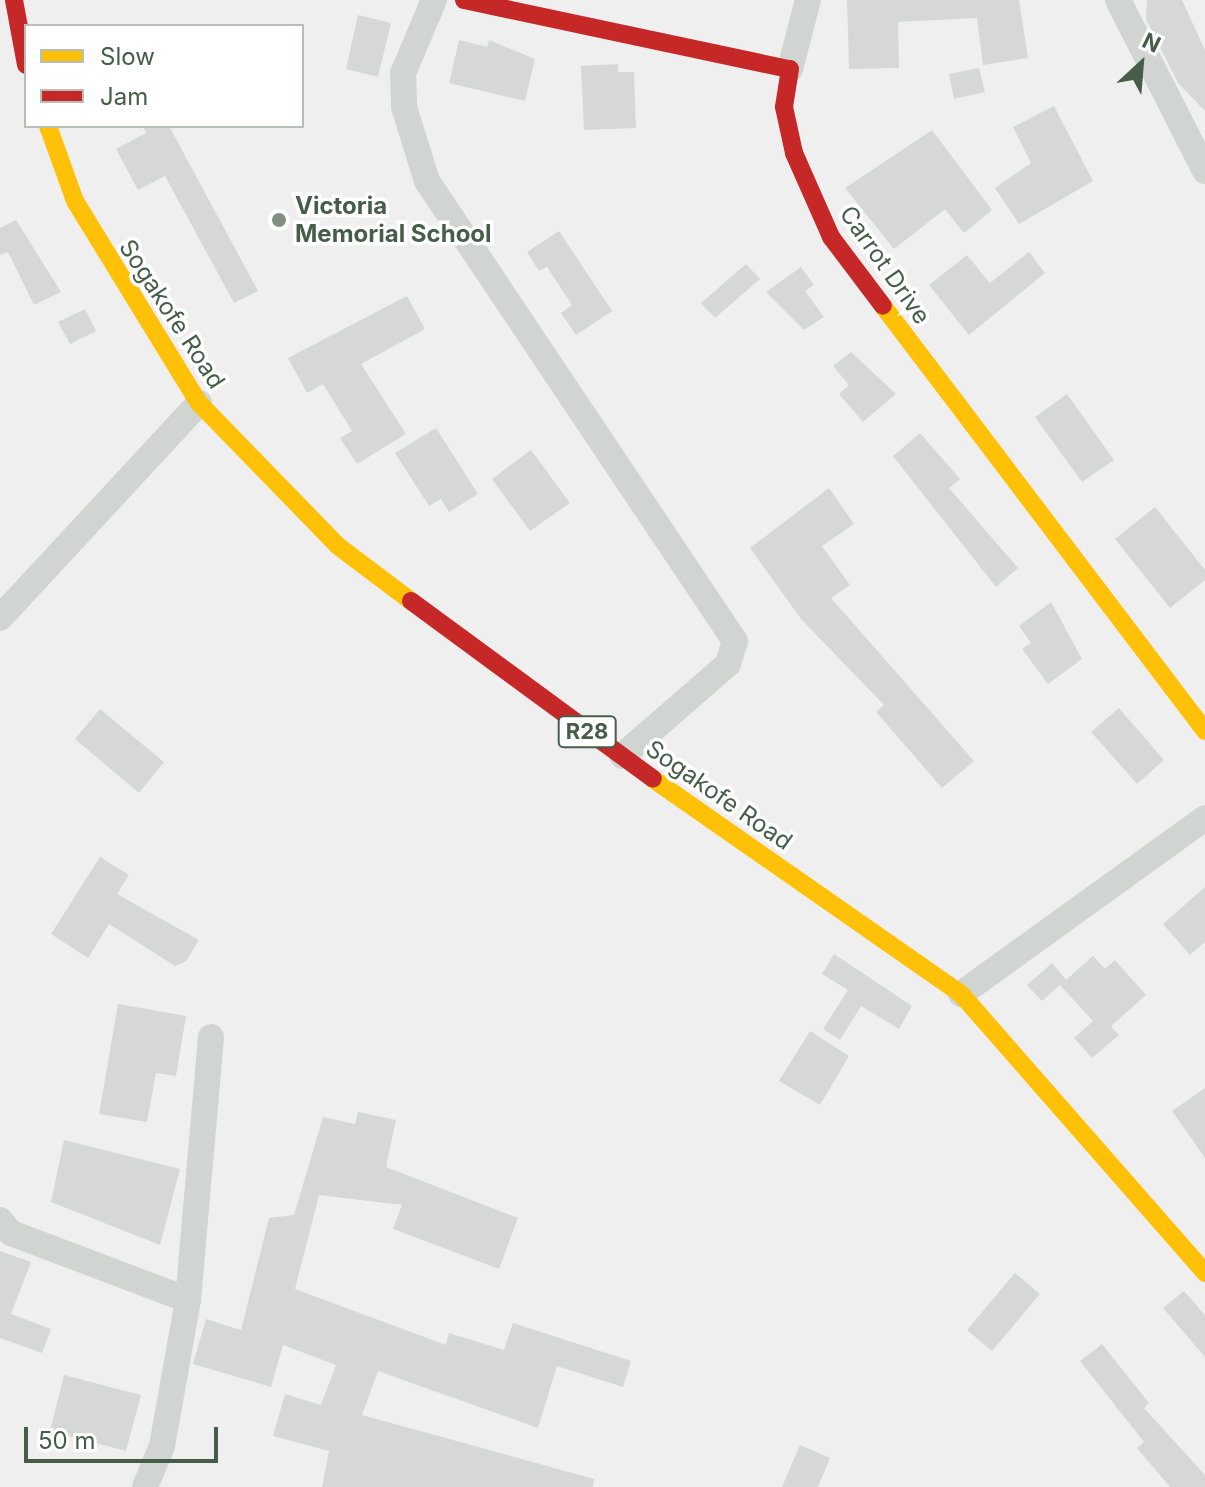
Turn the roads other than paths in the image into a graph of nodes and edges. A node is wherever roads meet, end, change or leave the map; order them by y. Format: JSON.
{"nodes":[{"id":1,"x":14,"y":0,"type":"edge"},
{"id":2,"x":434,"y":0,"type":"edge"},
{"id":3,"x":464,"y":0,"type":"edge"},
{"id":4,"x":808,"y":0,"type":"edge"},
{"id":5,"x":1118,"y":0,"type":"edge"},
{"id":6,"x":24,"y":54,"type":"edge"},
{"id":7,"x":790,"y":69,"type":"junction"},
{"id":8,"x":49,"y":128,"type":"edge"},
{"id":9,"x":1205,"y":171,"type":"edge"},
{"id":10,"x":199,"y":403,"type":"junction"},
{"id":11,"x":0,"y":618,"type":"edge"},
{"id":12,"x":1205,"y":731,"type":"edge"},
{"id":13,"x":622,"y":756,"type":"junction"},
{"id":14,"x":1205,"y":818,"type":"edge"},
{"id":15,"x":961,"y":994,"type":"junction"},
{"id":16,"x":211,"y":1037,"type":"dead end"},
{"id":17,"x":0,"y":1220,"type":"edge"},
{"id":18,"x":1205,"y":1273,"type":"edge"},
{"id":19,"x":188,"y":1300,"type":"junction"},
{"id":20,"x":145,"y":1487,"type":"edge"}],
"edges":[{"from":1,"to":6,"type":"main road"},
{"from":2,"to":13,"type":"street"},
{"from":3,"to":7,"type":"main road"},
{"from":4,"to":7,"type":"street"},
{"from":5,"to":9,"type":"street"},
{"from":7,"to":12,"type":"main road","name":"Carrot Drive"},
{"from":8,"to":10,"type":"main road","name":"Sogakofe Road","number":"R28"},
{"from":10,"to":11,"type":"street"},
{"from":10,"to":13,"type":"main road","name":"Sogakofe Road","number":"R28"},
{"from":13,"to":15,"type":"main road","name":"Sogakofe Road","number":"R28"},
{"from":14,"to":15,"type":"street"},
{"from":15,"to":18,"type":"main road","name":"Sogakofe Road","number":"R28"},
{"from":16,"to":19,"type":"street"},
{"from":17,"to":19,"type":"street"},
{"from":19,"to":20,"type":"street"}]}
